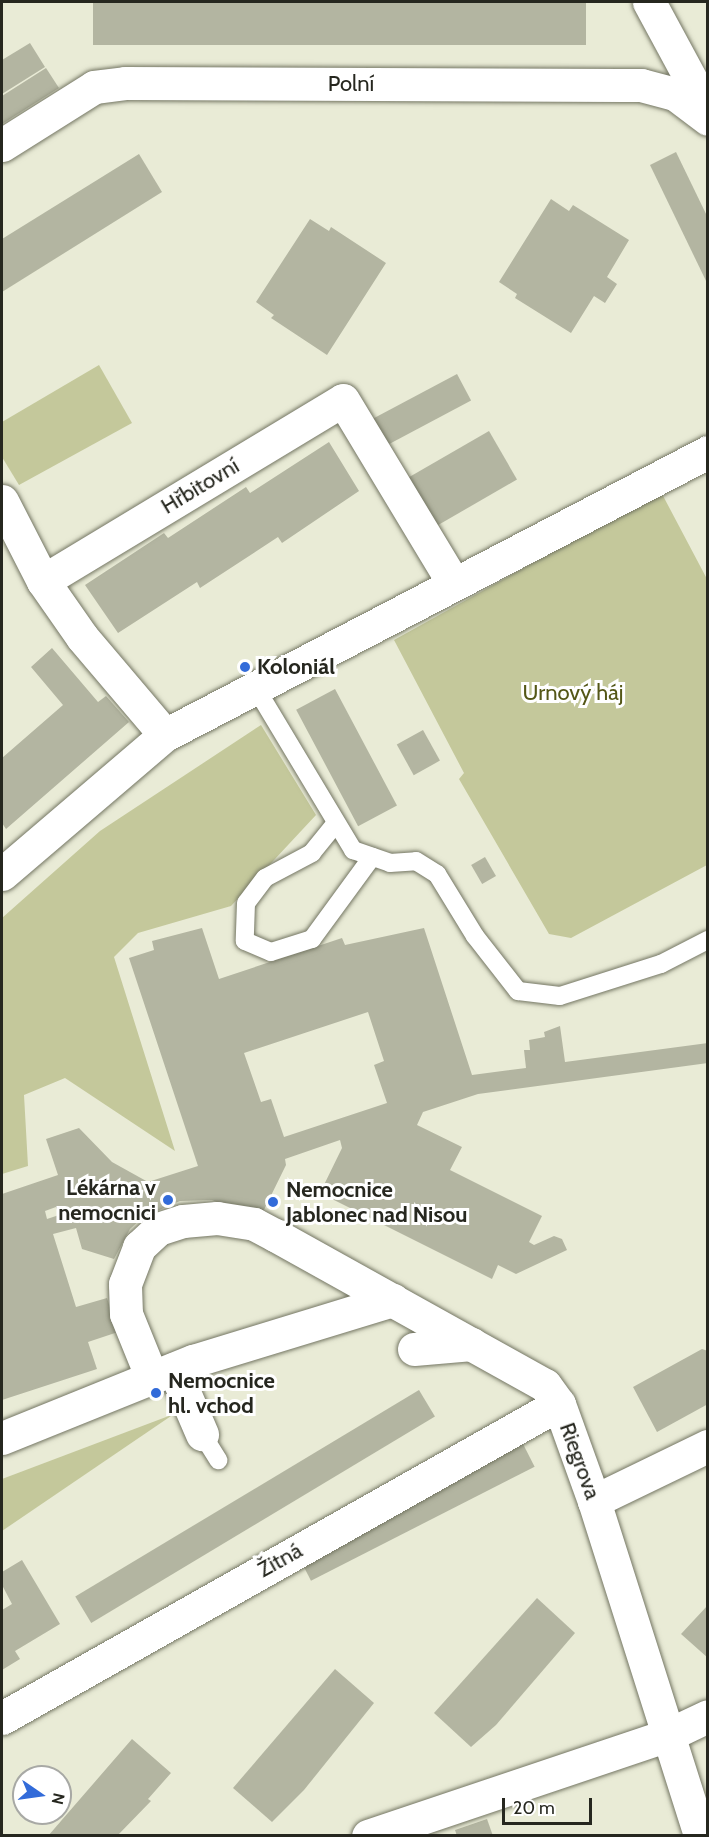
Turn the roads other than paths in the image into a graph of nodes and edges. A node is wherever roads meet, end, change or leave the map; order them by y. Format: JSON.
{"nodes":[{"id":1,"x":649,"y":2,"type":"edge"},
{"id":2,"x":708,"y":111,"type":"edge"},
{"id":3,"x":708,"y":119,"type":"edge"},
{"id":4,"x":2,"y":145,"type":"edge"},
{"id":5,"x":708,"y":452,"type":"edge"},
{"id":6,"x":2,"y":501,"type":"edge"},
{"id":7,"x":43,"y":581,"type":"junction"},
{"id":8,"x":453,"y":582,"type":"junction"},
{"id":9,"x":257,"y":690,"type":"junction"},
{"id":10,"x":165,"y":735,"type":"junction"},
{"id":11,"x":336,"y":823,"type":"junction"},
{"id":12,"x":372,"y":857,"type":"junction"},
{"id":13,"x":2,"y":874,"type":"edge"},
{"id":14,"x":708,"y":940,"type":"edge"},
{"id":15,"x":393,"y":1300,"type":"junction"},
{"id":16,"x":472,"y":1344,"type":"junction"},
{"id":17,"x":414,"y":1349,"type":"dead end"},
{"id":18,"x":163,"y":1373,"type":"junction"},
{"id":19,"x":559,"y":1404,"type":"junction"},
{"id":20,"x":2,"y":1438,"type":"edge"},
{"id":21,"x":708,"y":1446,"type":"edge"},
{"id":22,"x":210,"y":1447,"type":"dead end"},
{"id":23,"x":594,"y":1501,"type":"junction"},
{"id":24,"x":708,"y":1716,"type":"edge"},
{"id":25,"x":2,"y":1718,"type":"edge"},
{"id":26,"x":668,"y":1735,"type":"junction"},
{"id":27,"x":368,"y":1836,"type":"edge"},
{"id":28,"x":700,"y":1836,"type":"edge"}],
"edges":[{"from":1,"to":2,"type":"street"},
{"from":3,"to":4,"type":"street","name":"Polní"},
{"from":5,"to":8,"type":"street"},
{"from":6,"to":7,"type":"street"},
{"from":7,"to":8,"type":"street","name":"Hřbitovní"},
{"from":7,"to":10,"type":"street"},
{"from":8,"to":9,"type":"street"},
{"from":9,"to":10,"type":"street"},
{"from":9,"to":11,"type":"lane"},
{"from":10,"to":13,"type":"street"},
{"from":11,"to":12,"type":"lane"},
{"from":11,"to":12,"type":"lane"},
{"from":12,"to":14,"type":"lane"},
{"from":15,"to":16,"type":"street","name":"Riegrova"},
{"from":15,"to":18,"type":"street"},
{"from":15,"to":18,"type":"street","name":"Riegrova"},
{"from":16,"to":17,"type":"street"},
{"from":16,"to":19,"type":"street","name":"Riegrova"},
{"from":18,"to":20,"type":"street"},
{"from":18,"to":22,"type":"street","name":"Riegrova"},
{"from":19,"to":23,"type":"street","name":"Riegrova"},
{"from":19,"to":25,"type":"street","name":"Žitná"},
{"from":21,"to":23,"type":"street"},
{"from":23,"to":26,"type":"street","name":"Riegrova"},
{"from":24,"to":26,"type":"street"},
{"from":26,"to":27,"type":"street"},
{"from":26,"to":28,"type":"street","name":"Riegrova"}]}
